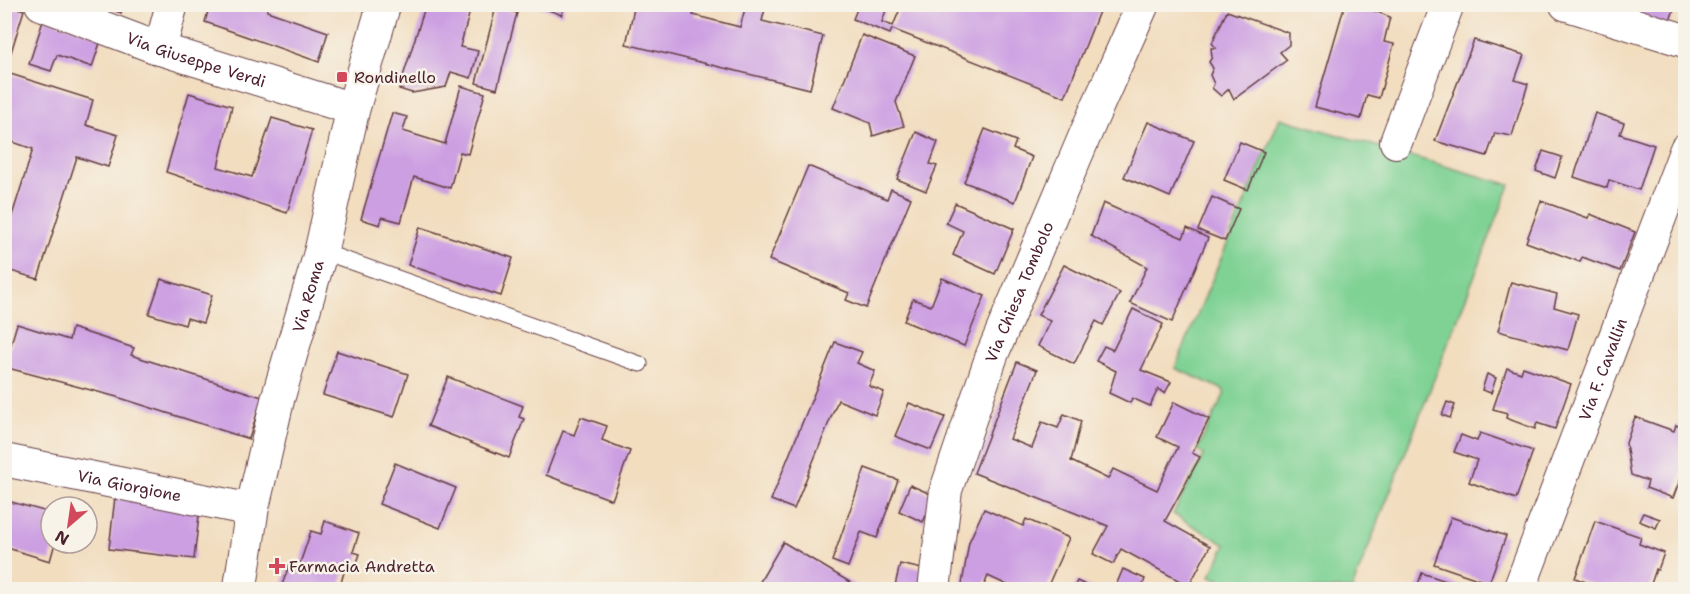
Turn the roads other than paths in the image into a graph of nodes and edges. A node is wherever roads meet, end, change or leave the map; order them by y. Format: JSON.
{"nodes":[{"id":1,"x":41,"y":4,"type":"edge"},
{"id":2,"x":172,"y":4,"type":"edge"},
{"id":3,"x":384,"y":4,"type":"edge"},
{"id":4,"x":1143,"y":4,"type":"edge"},
{"id":5,"x":1449,"y":4,"type":"edge"},
{"id":6,"x":1566,"y":4,"type":"edge"},
{"id":7,"x":1686,"y":41,"type":"edge"},
{"id":8,"x":159,"y":49,"type":"junction"},
{"id":9,"x":353,"y":109,"type":"junction"},
{"id":10,"x":1396,"y":142,"type":"dead end"},
{"id":11,"x":1686,"y":149,"type":"edge"},
{"id":12,"x":1676,"y":201,"type":"edge"},
{"id":13,"x":321,"y":251,"type":"junction"},
{"id":14,"x":640,"y":364,"type":"dead end"},
{"id":15,"x":4,"y":460,"type":"edge"},
{"id":16,"x":252,"y":510,"type":"junction"},
{"id":17,"x":240,"y":590,"type":"edge"},
{"id":18,"x":934,"y":590,"type":"edge"},
{"id":19,"x":1519,"y":590,"type":"edge"}],
"edges":[{"from":1,"to":8,"type":"street","name":"Via Giuseppe Verdi"},
{"from":2,"to":8,"type":"street"},
{"from":3,"to":9,"type":"main road","name":"Via Roma"},
{"from":4,"to":18,"type":"street","name":"Via Chiesa Tombolo"},
{"from":5,"to":10,"type":"street"},
{"from":6,"to":7,"type":"main road"},
{"from":8,"to":9,"type":"street","name":"Via Giuseppe Verdi"},
{"from":9,"to":13,"type":"main road","name":"Via Roma"},
{"from":11,"to":12,"type":"street","name":"Via F. Cavallin"},
{"from":12,"to":19,"type":"street","name":"Via F. Cavallin"},
{"from":13,"to":14,"type":"lane"},
{"from":13,"to":16,"type":"main road","name":"Via Roma"},
{"from":15,"to":16,"type":"street","name":"Via Giorgione"},
{"from":16,"to":17,"type":"main road","name":"Via Roma"}]}
